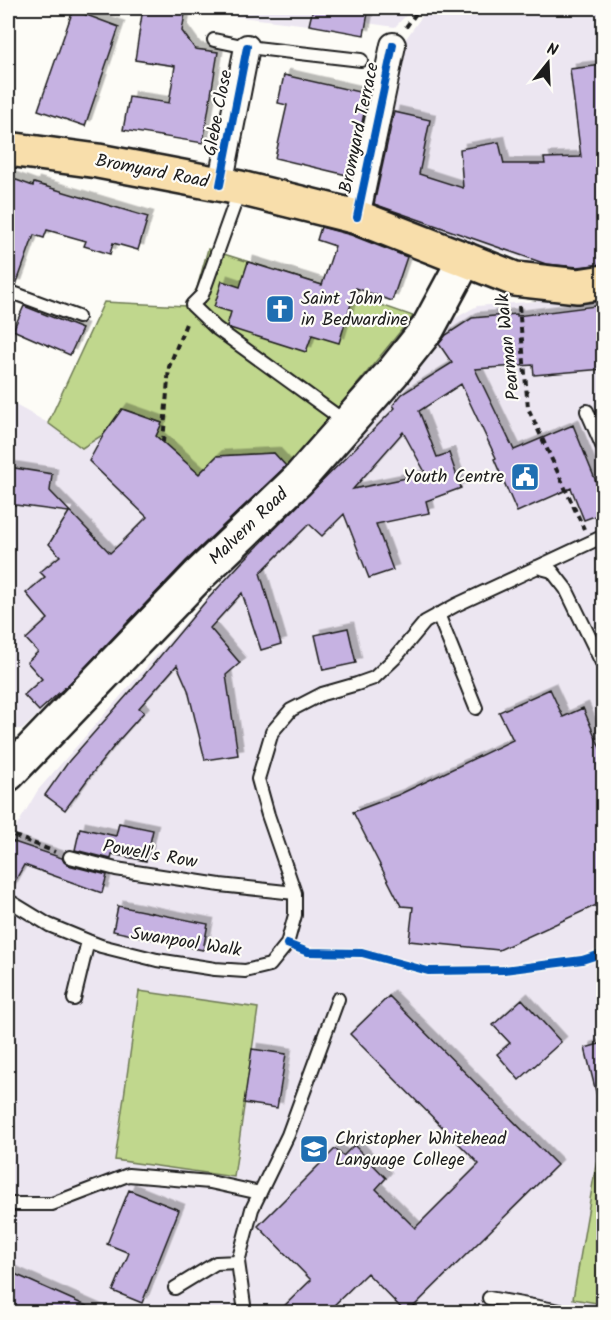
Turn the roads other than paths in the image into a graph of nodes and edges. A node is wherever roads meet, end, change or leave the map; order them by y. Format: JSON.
{"nodes":[{"id":1,"x":214,"y":40,"type":"dead end"},
{"id":2,"x":393,"y":45,"type":"dead end"},
{"id":3,"x":247,"y":47,"type":"junction"},
{"id":4,"x":361,"y":60,"type":"dead end"},
{"id":5,"x":8,"y":149,"type":"edge"},
{"id":6,"x":230,"y":187,"type":"junction"},
{"id":7,"x":357,"y":217,"type":"junction"},
{"id":8,"x":465,"y":259,"type":"junction"},
{"id":9,"x":603,"y":282,"type":"edge"},
{"id":10,"x":8,"y":291,"type":"edge"},
{"id":11,"x":78,"y":317,"type":"dead end"},
{"id":12,"x":587,"y":411,"type":"dead end"},
{"id":13,"x":347,"y":423,"type":"junction"},
{"id":14,"x":603,"y":450,"type":"edge"},
{"id":15,"x":603,"y":536,"type":"edge"},
{"id":16,"x":537,"y":567,"type":"junction"},
{"id":17,"x":438,"y":614,"type":"junction"},
{"id":18,"x":603,"y":667,"type":"edge"},
{"id":19,"x":476,"y":708,"type":"dead end"},
{"id":20,"x":8,"y":774,"type":"edge"},
{"id":21,"x":70,"y":857,"type":"road end"},
{"id":22,"x":295,"y":893,"type":"junction"},
{"id":23,"x":8,"y":900,"type":"edge"},
{"id":24,"x":88,"y":941,"type":"junction"},
{"id":25,"x":74,"y":999,"type":"dead end"},
{"id":26,"x":338,"y":999,"type":"dead end"},
{"id":27,"x":260,"y":1193,"type":"junction"},
{"id":28,"x":8,"y":1204,"type":"edge"},
{"id":29,"x":238,"y":1262,"type":"junction"},
{"id":30,"x":175,"y":1288,"type":"dead end"},
{"id":31,"x":489,"y":1298,"type":"dead end"},
{"id":32,"x":245,"y":1312,"type":"edge"},
{"id":33,"x":566,"y":1312,"type":"edge"}],
"edges":[{"from":1,"to":3,"type":"lane"},
{"from":2,"to":7,"type":"street","name":"Bromyard Terrace"},
{"from":3,"to":4,"type":"lane"},
{"from":3,"to":6,"type":"street","name":"Glebe Close"},
{"from":5,"to":6,"type":"main road","name":"Bromyard Road"},
{"from":6,"to":7,"type":"main road","name":"Bromyard Road"},
{"from":6,"to":13,"type":"lane"},
{"from":7,"to":8,"type":"main road","name":"Bromyard Road"},
{"from":8,"to":9,"type":"main road","name":"Bromyard Road"},
{"from":8,"to":13,"type":"main road","name":"Malvern Road"},
{"from":10,"to":11,"type":"lane"},
{"from":12,"to":14,"type":"lane"},
{"from":13,"to":20,"type":"main road","name":"Malvern Road"},
{"from":15,"to":16,"type":"lane","name":"Swanpool Walk"},
{"from":16,"to":17,"type":"lane","name":"Swanpool Walk"},
{"from":16,"to":18,"type":"lane"},
{"from":17,"to":19,"type":"lane"},
{"from":17,"to":22,"type":"lane","name":"Swanpool Walk"},
{"from":21,"to":22,"type":"lane","name":"Powell's Row"},
{"from":22,"to":24,"type":"lane","name":"Swanpool Walk"},
{"from":23,"to":24,"type":"lane","name":"Swanpool Walk"},
{"from":24,"to":25,"type":"lane"},
{"from":26,"to":27,"type":"lane"},
{"from":27,"to":28,"type":"lane"},
{"from":27,"to":29,"type":"lane"},
{"from":29,"to":30,"type":"lane"},
{"from":29,"to":32,"type":"lane"},
{"from":31,"to":33,"type":"lane"}]}
